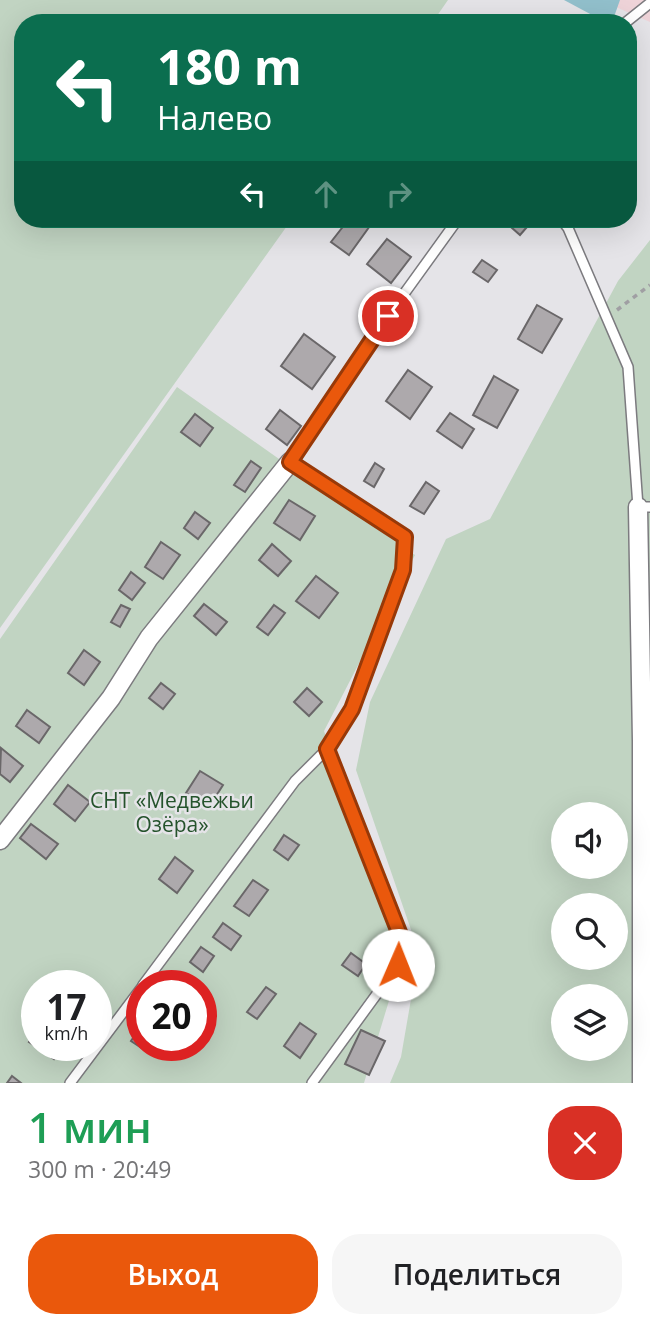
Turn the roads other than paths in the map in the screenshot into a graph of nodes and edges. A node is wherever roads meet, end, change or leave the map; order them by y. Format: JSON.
{"nodes":[{"id":1,"x":650,"y":3,"type":"edge"},
{"id":2,"x":636,"y":14,"type":"edge"},
{"id":3,"x":452,"y":228,"type":"edge"},
{"id":4,"x":568,"y":228,"type":"edge"},
{"id":5,"x":290,"y":462,"type":"junction"},
{"id":6,"x":644,"y":507,"type":"edge"},
{"id":7,"x":646,"y":741,"type":"edge"},
{"id":8,"x":327,"y":749,"type":"junction"},
{"id":9,"x":0,"y":840,"type":"edge"},
{"id":10,"x":154,"y":970,"type":"edge"},
{"id":11,"x":647,"y":971,"type":"edge"},
{"id":12,"x":126,"y":1008,"type":"edge"},
{"id":13,"x":70,"y":1083,"type":"edge"},
{"id":14,"x":312,"y":1083,"type":"edge"},
{"id":15,"x":642,"y":1083,"type":"edge"}],
"edges":[{"from":1,"to":2,"type":"lane"},
{"from":3,"to":5,"type":"lane"},
{"from":4,"to":6,"type":"lane"},
{"from":5,"to":8,"type":"lane"},
{"from":5,"to":9,"type":"street"},
{"from":6,"to":7,"type":"street"},
{"from":7,"to":11,"type":"street"},
{"from":8,"to":10,"type":"lane"},
{"from":8,"to":14,"type":"lane"},
{"from":11,"to":15,"type":"street"},
{"from":12,"to":13,"type":"lane"}]}
